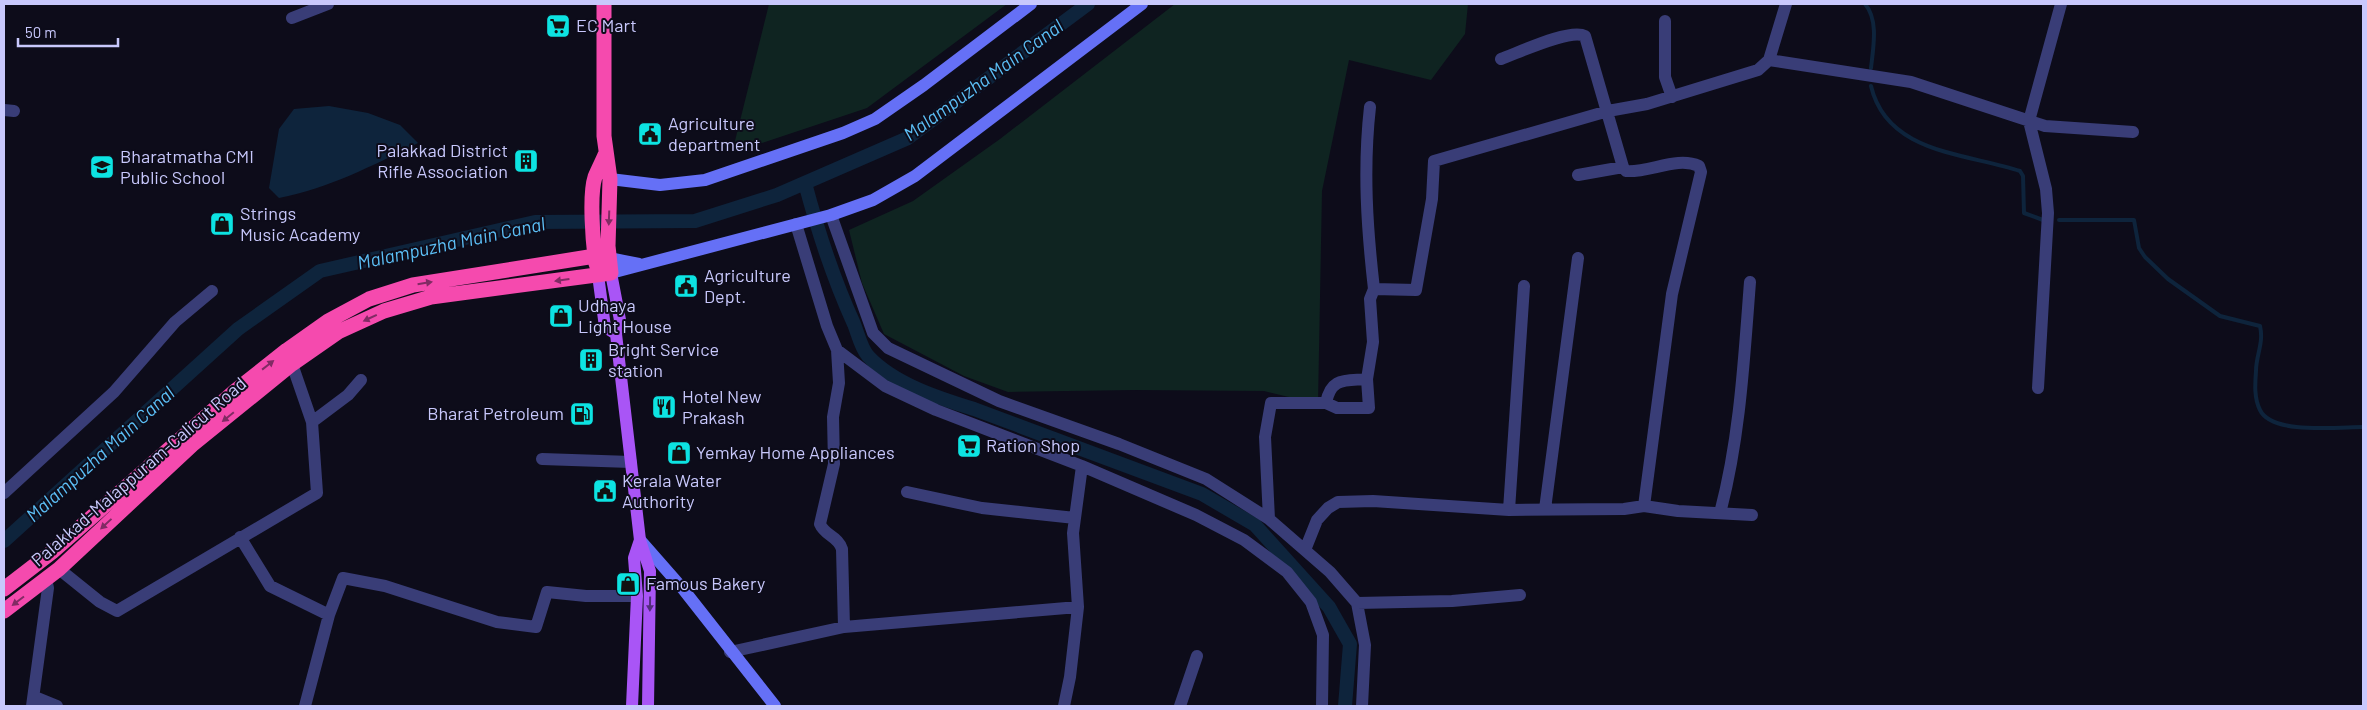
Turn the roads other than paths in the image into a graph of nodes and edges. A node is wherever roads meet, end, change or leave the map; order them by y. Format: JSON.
{"nodes":[{"id":1,"x":328,"y":4,"type":"edge"},
{"id":2,"x":604,"y":4,"type":"edge"},
{"id":3,"x":1031,"y":4,"type":"edge"},
{"id":4,"x":1142,"y":4,"type":"edge"},
{"id":5,"x":1786,"y":4,"type":"edge"},
{"id":6,"x":2061,"y":4,"type":"edge"},
{"id":7,"x":292,"y":18,"type":"dead end"},
{"id":8,"x":1665,"y":21,"type":"dead end"},
{"id":9,"x":1501,"y":59,"type":"dead end"},
{"id":10,"x":1769,"y":60,"type":"junction"},
{"id":11,"x":1672,"y":97,"type":"junction"},
{"id":12,"x":1370,"y":107,"type":"dead end"},
{"id":13,"x":1608,"y":111,"type":"junction"},
{"id":14,"x":2029,"y":121,"type":"junction"},
{"id":15,"x":2133,"y":132,"type":"dead end"},
{"id":16,"x":605,"y":155,"type":"junction"},
{"id":17,"x":1623,"y":167,"type":"junction"},
{"id":18,"x":1578,"y":175,"type":"dead end"},
{"id":19,"x":610,"y":184,"type":"junction"},
{"id":20,"x":831,"y":216,"type":"junction"},
{"id":21,"x":796,"y":224,"type":"junction"},
{"id":22,"x":1578,"y":258,"type":"dead end"},
{"id":23,"x":602,"y":259,"type":"junction"},
{"id":24,"x":1750,"y":282,"type":"dead end"},
{"id":25,"x":1524,"y":286,"type":"dead end"},
{"id":26,"x":1374,"y":289,"type":"junction"},
{"id":27,"x":212,"y":291,"type":"dead end"},
{"id":28,"x":391,"y":292,"type":"junction"},
{"id":29,"x":398,"y":307,"type":"junction"},
{"id":30,"x":837,"y":350,"type":"junction"},
{"id":31,"x":292,"y":364,"type":"junction"},
{"id":32,"x":1367,"y":379,"type":"junction"},
{"id":33,"x":361,"y":380,"type":"dead end"},
{"id":34,"x":2038,"y":388,"type":"dead end"},
{"id":35,"x":1326,"y":403,"type":"junction"},
{"id":36,"x":312,"y":422,"type":"junction"},
{"id":37,"x":542,"y":459,"type":"dead end"},
{"id":38,"x":631,"y":462,"type":"junction"},
{"id":39,"x":1082,"y":466,"type":"junction"},
{"id":40,"x":907,"y":492,"type":"dead end"},
{"id":41,"x":4,"y":493,"type":"edge"},
{"id":42,"x":1644,"y":506,"type":"junction"},
{"id":43,"x":1545,"y":509,"type":"junction"},
{"id":44,"x":1509,"y":510,"type":"junction"},
{"id":45,"x":1720,"y":513,"type":"junction"},
{"id":46,"x":1752,"y":515,"type":"dead end"},
{"id":47,"x":1075,"y":518,"type":"junction"},
{"id":48,"x":1269,"y":519,"type":"junction"},
{"id":49,"x":240,"y":537,"type":"junction"},
{"id":50,"x":640,"y":540,"type":"junction"},
{"id":51,"x":1305,"y":550,"type":"junction"},
{"id":52,"x":59,"y":569,"type":"junction"},
{"id":53,"x":46,"y":579,"type":"junction"},
{"id":54,"x":4,"y":589,"type":"edge"},
{"id":55,"x":1520,"y":594,"type":"dead end"},
{"id":56,"x":637,"y":596,"type":"junction"},
{"id":57,"x":1357,"y":603,"type":"junction"},
{"id":58,"x":1078,"y":607,"type":"junction"},
{"id":59,"x":4,"y":611,"type":"edge"},
{"id":60,"x":329,"y":615,"type":"junction"},
{"id":61,"x":844,"y":627,"type":"junction"},
{"id":62,"x":730,"y":652,"type":"junction"},
{"id":63,"x":1197,"y":656,"type":"dead end"},
{"id":64,"x":33,"y":702,"type":"edge"},
{"id":65,"x":57,"y":706,"type":"edge"},
{"id":66,"x":305,"y":706,"type":"edge"},
{"id":67,"x":632,"y":706,"type":"edge"},
{"id":68,"x":648,"y":706,"type":"edge"},
{"id":69,"x":775,"y":706,"type":"edge"},
{"id":70,"x":1064,"y":706,"type":"edge"},
{"id":71,"x":1180,"y":706,"type":"edge"},
{"id":72,"x":1322,"y":706,"type":"edge"},
{"id":73,"x":1362,"y":706,"type":"edge"}],
"edges":[{"from":1,"to":7,"type":"street"},
{"from":2,"to":16,"type":"highway"},
{"from":3,"to":19,"type":"street"},
{"from":4,"to":20,"type":"street"},
{"from":5,"to":10,"type":"street"},
{"from":6,"to":14,"type":"street"},
{"from":8,"to":11,"type":"street"},
{"from":9,"to":13,"type":"street"},
{"from":10,"to":11,"type":"street"},
{"from":10,"to":14,"type":"street"},
{"from":11,"to":13,"type":"street"},
{"from":12,"to":26,"type":"street"},
{"from":13,"to":17,"type":"street"},
{"from":13,"to":26,"type":"street"},
{"from":14,"to":15,"type":"street"},
{"from":14,"to":34,"type":"street"},
{"from":16,"to":19,"type":"highway"},
{"from":16,"to":23,"type":"highway"},
{"from":17,"to":18,"type":"street"},
{"from":17,"to":42,"type":"street"},
{"from":19,"to":23,"type":"highway","one_way":true},
{"from":20,"to":21,"type":"street"},
{"from":20,"to":48,"type":"street"},
{"from":21,"to":23,"type":"street"},
{"from":21,"to":30,"type":"street"},
{"from":22,"to":43,"type":"street"},
{"from":28,"to":23,"type":"highway","name":"Palakkad-Malappuram-Calicut Road","one_way":true},
{"from":23,"to":29,"type":"highway","name":"Palakkad-Malappuram-Calicut Road","one_way":true},
{"from":23,"to":38,"type":"main road"},
{"from":24,"to":45,"type":"street"},
{"from":25,"to":44,"type":"street"},
{"from":26,"to":32,"type":"street"},
{"from":27,"to":41,"type":"street"},
{"from":28,"to":29,"type":"highway"},
{"from":54,"to":28,"type":"highway","name":"Palakkad-Malappuram-Calicut Road","one_way":true},
{"from":29,"to":31,"type":"highway","name":"Palakkad-Malappuram-Calicut Road","one_way":true},
{"from":30,"to":39,"type":"street"},
{"from":30,"to":61,"type":"street"},
{"from":31,"to":36,"type":"street"},
{"from":31,"to":52,"type":"highway","name":"Palakkad-Malappuram-Calicut Road","one_way":true},
{"from":32,"to":35,"type":"street"},
{"from":32,"to":35,"type":"street"},
{"from":33,"to":36,"type":"street"},
{"from":35,"to":48,"type":"street"},
{"from":36,"to":49,"type":"street"},
{"from":37,"to":38,"type":"street"},
{"from":38,"to":50,"type":"main road"},
{"from":39,"to":47,"type":"street"},
{"from":39,"to":72,"type":"street"},
{"from":40,"to":47,"type":"street"},
{"from":42,"to":43,"type":"street"},
{"from":42,"to":45,"type":"street"},
{"from":43,"to":44,"type":"street"},
{"from":44,"to":51,"type":"street"},
{"from":45,"to":46,"type":"street"},
{"from":47,"to":58,"type":"street"},
{"from":48,"to":51,"type":"street"},
{"from":49,"to":52,"type":"street"},
{"from":49,"to":60,"type":"street"},
{"from":50,"to":56,"type":"main road"},
{"from":50,"to":62,"type":"street"},
{"from":50,"to":68,"type":"main road","one_way":true},
{"from":51,"to":57,"type":"street"},
{"from":52,"to":53,"type":"highway","name":"Palakkad-Malappuram-Calicut Road"},
{"from":53,"to":59,"type":"highway","name":"Palakkad-Malappuram-Calicut Road","one_way":true},
{"from":53,"to":64,"type":"street"},
{"from":55,"to":57,"type":"street"},
{"from":56,"to":60,"type":"street"},
{"from":56,"to":67,"type":"main road"},
{"from":57,"to":73,"type":"street"},
{"from":58,"to":61,"type":"street"},
{"from":58,"to":70,"type":"street"},
{"from":60,"to":66,"type":"street"},
{"from":61,"to":62,"type":"street"},
{"from":62,"to":69,"type":"street"},
{"from":63,"to":71,"type":"street"},
{"from":64,"to":65,"type":"street"}]}
